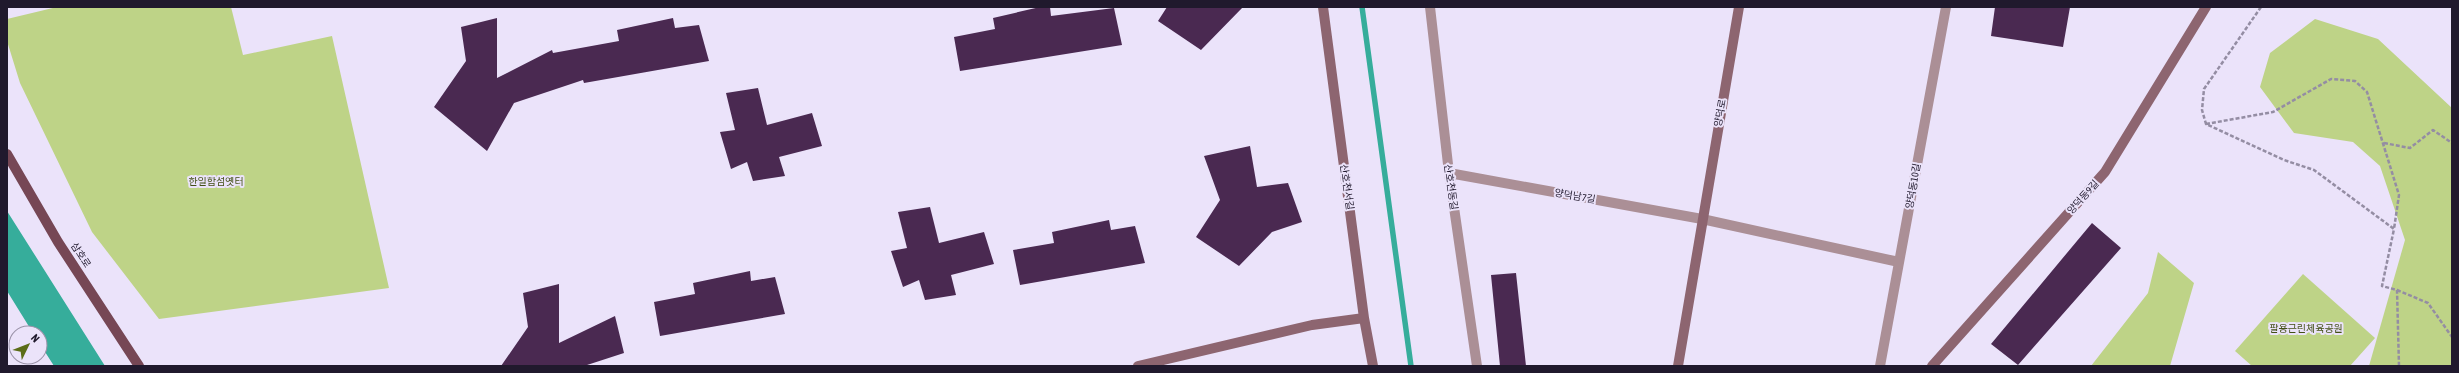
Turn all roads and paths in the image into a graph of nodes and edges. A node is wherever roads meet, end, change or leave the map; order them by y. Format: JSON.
{"nodes":[{"id":1,"x":1323,"y":7,"type":"edge"},
{"id":2,"x":1430,"y":7,"type":"edge"},
{"id":3,"x":1739,"y":7,"type":"edge"},
{"id":4,"x":1946,"y":7,"type":"edge"},
{"id":5,"x":2206,"y":7,"type":"edge"},
{"id":6,"x":2262,"y":7,"type":"edge"},
{"id":7,"x":2206,"y":124,"type":"junction"},
{"id":8,"x":2384,"y":143,"type":"junction"},
{"id":9,"x":2452,"y":143,"type":"edge"},
{"id":10,"x":7,"y":154,"type":"edge"},
{"id":11,"x":1449,"y":173,"type":"junction"},
{"id":12,"x":1702,"y":219,"type":"junction"},
{"id":13,"x":2394,"y":229,"type":"junction"},
{"id":14,"x":1899,"y":262,"type":"junction"},
{"id":15,"x":2397,"y":290,"type":"junction"},
{"id":16,"x":1364,"y":318,"type":"junction"},
{"id":17,"x":2452,"y":337,"type":"edge"},
{"id":18,"x":139,"y":366,"type":"edge"},
{"id":19,"x":1138,"y":366,"type":"edge"},
{"id":20,"x":1374,"y":366,"type":"edge"},
{"id":21,"x":1477,"y":366,"type":"edge"},
{"id":22,"x":1678,"y":366,"type":"edge"},
{"id":23,"x":1880,"y":366,"type":"edge"},
{"id":24,"x":1932,"y":366,"type":"edge"},
{"id":25,"x":2399,"y":366,"type":"edge"}],
"edges":[{"from":1,"to":16,"type":"main road","name":"산호천서길"},
{"from":2,"to":11,"type":"street","name":"산호천동길"},
{"from":3,"to":12,"type":"main road","name":"양덕로"},
{"from":4,"to":14,"type":"street","name":"양덕동10길"},
{"from":5,"to":24,"type":"main road","name":"양덕동9길"},
{"from":6,"to":7,"type":"path"},
{"from":7,"to":8,"type":"path"},
{"from":7,"to":13,"type":"path"},
{"from":8,"to":9,"type":"path"},
{"from":8,"to":13,"type":"path"},
{"from":10,"to":18,"type":"main road","name":"삼호로"},
{"from":11,"to":12,"type":"street","name":"양덕남7길"},
{"from":11,"to":21,"type":"street","name":"산호천동길"},
{"from":12,"to":14,"type":"street"},
{"from":12,"to":22,"type":"main road","name":"양덕로"},
{"from":13,"to":15,"type":"path"},
{"from":14,"to":23,"type":"street","name":"양덕동10길"},
{"from":15,"to":17,"type":"path"},
{"from":15,"to":25,"type":"path"},
{"from":16,"to":19,"type":"main road"},
{"from":16,"to":20,"type":"main road","name":"산호천서길"}]}
